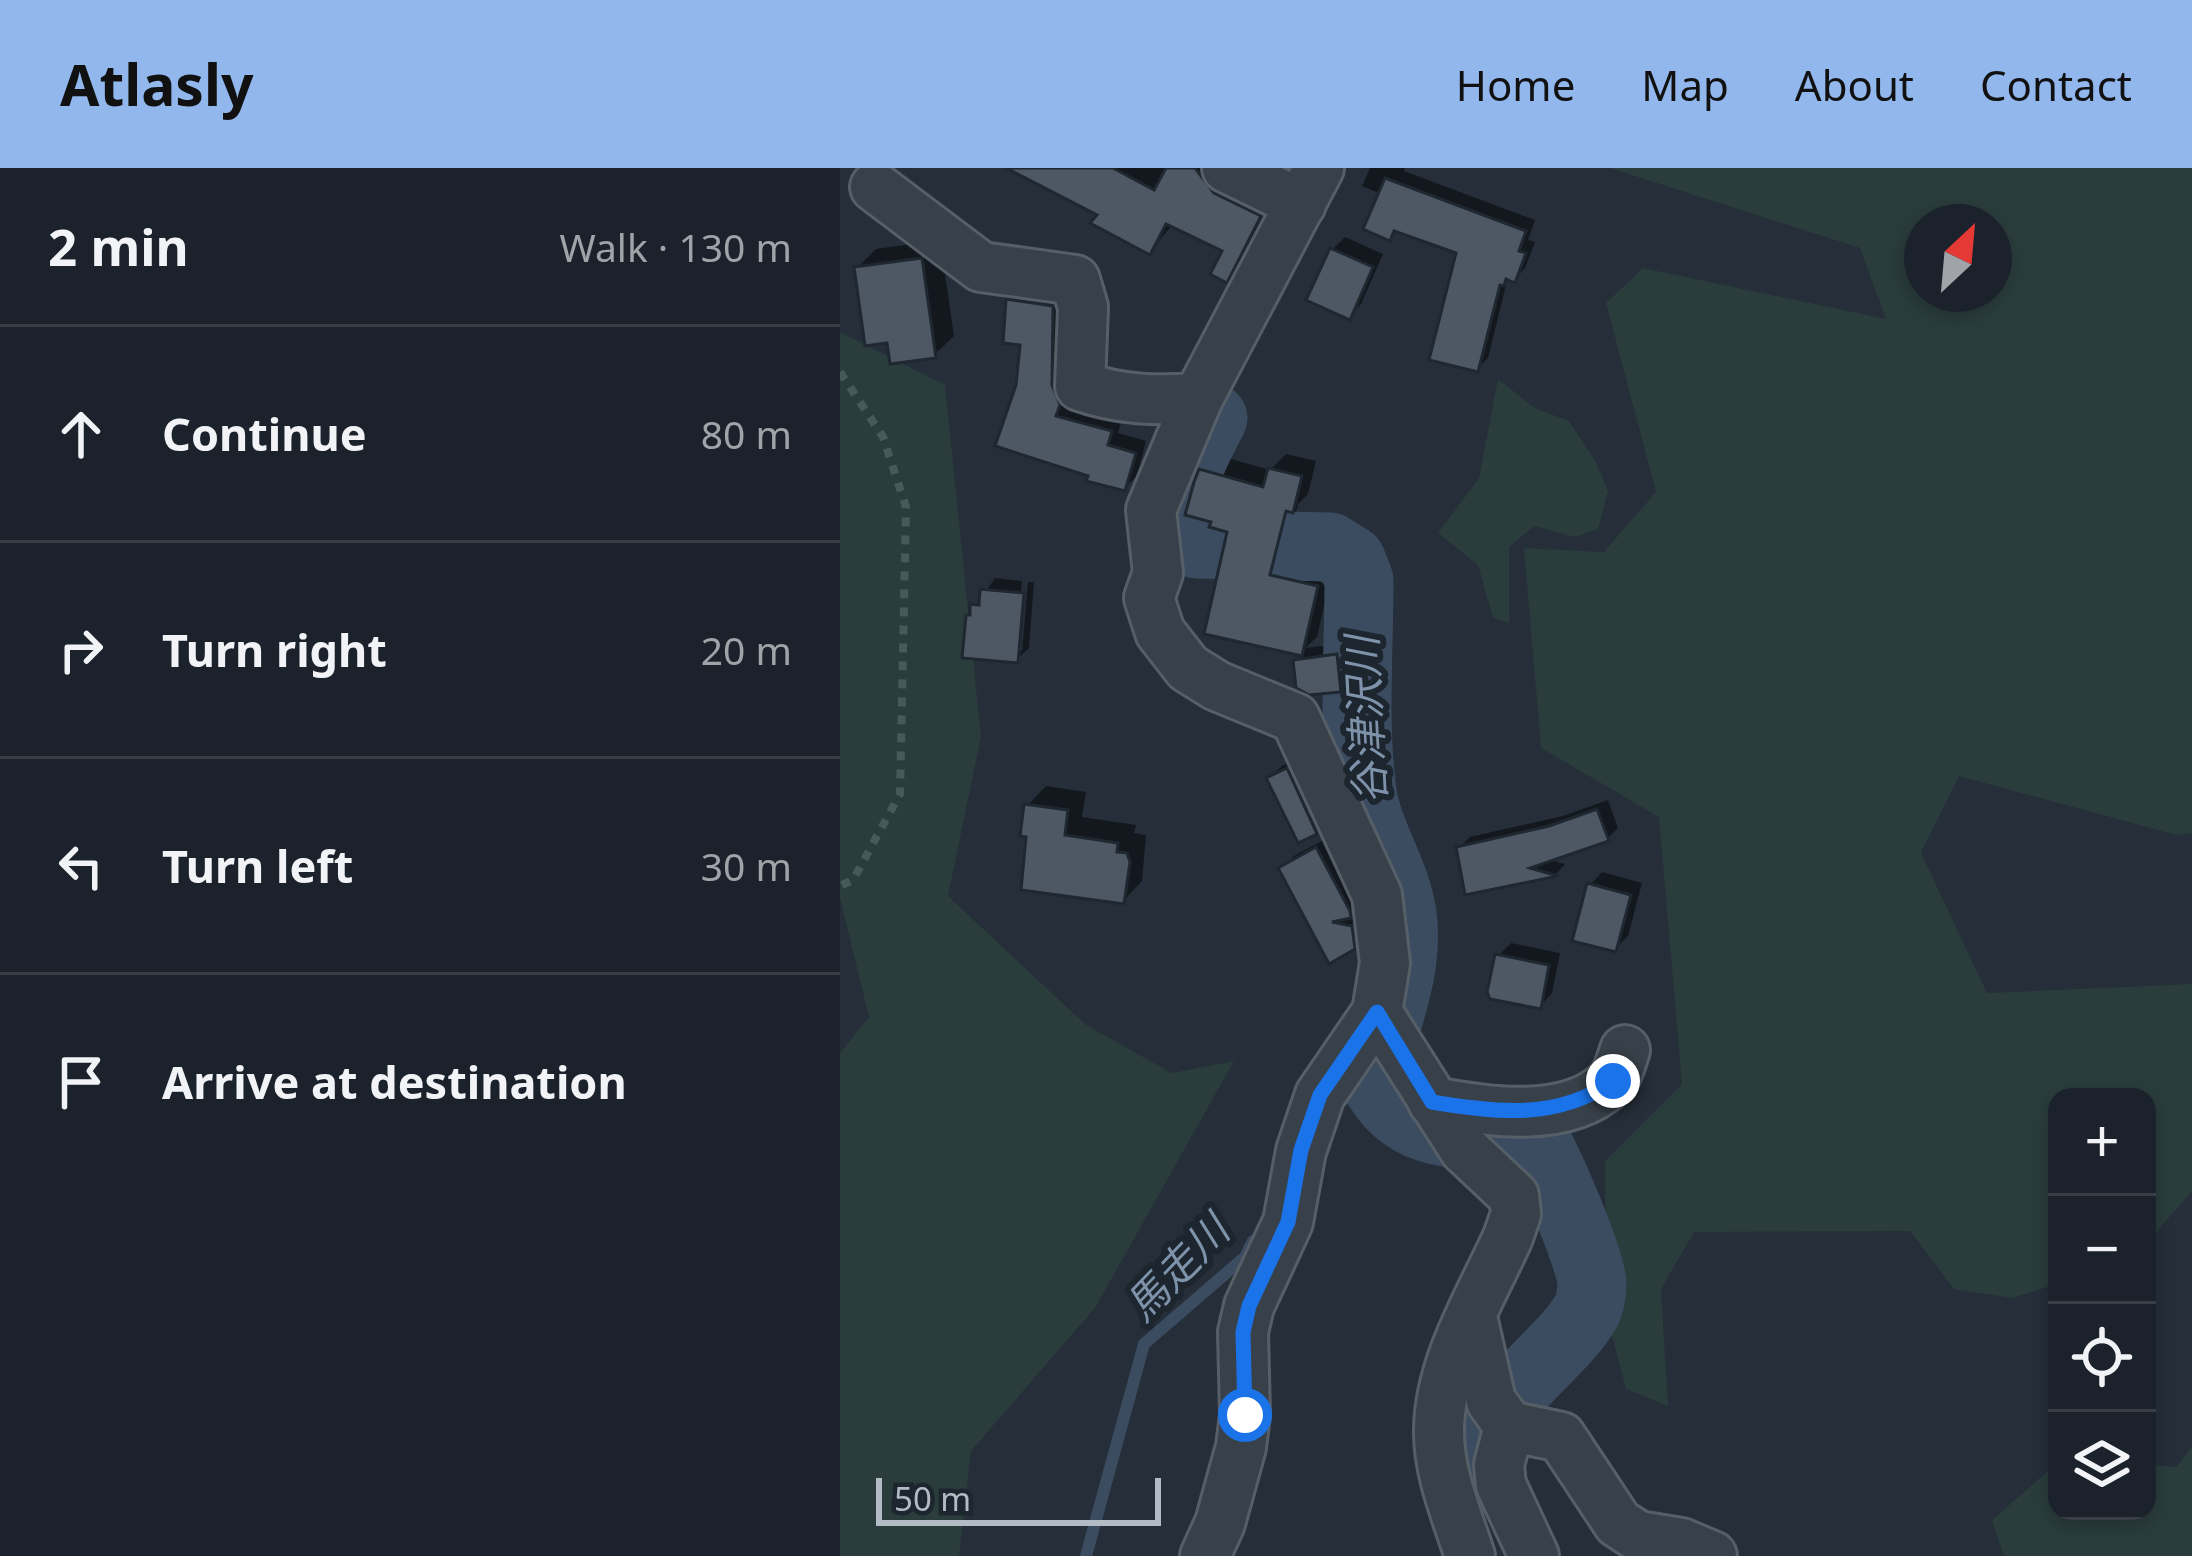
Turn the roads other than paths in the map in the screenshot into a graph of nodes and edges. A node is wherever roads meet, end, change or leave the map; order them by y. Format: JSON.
{"nodes":[{"id":1,"x":1227,"y":168,"type":"edge"},
{"id":2,"x":1310,"y":186,"type":"edge"},
{"id":3,"x":875,"y":187,"type":"dead end"},
{"id":4,"x":1198,"y":398,"type":"junction"},
{"id":5,"x":1377,"y":1012,"type":"junction"},
{"id":6,"x":1625,"y":1050,"type":"dead end"},
{"id":7,"x":1432,"y":1102,"type":"junction"},
{"id":8,"x":1472,"y":1317,"type":"junction"},
{"id":9,"x":1509,"y":1426,"type":"junction"},
{"id":10,"x":1205,"y":1556,"type":"edge"},
{"id":11,"x":1470,"y":1556,"type":"edge"},
{"id":12,"x":1534,"y":1556,"type":"edge"},
{"id":13,"x":1712,"y":1556,"type":"edge"}],
"edges":[{"from":1,"to":2,"type":"street"},
{"from":2,"to":4,"type":"street"},
{"from":3,"to":4,"type":"street"},
{"from":4,"to":5,"type":"street"},
{"from":5,"to":7,"type":"street"},
{"from":5,"to":10,"type":"street"},
{"from":6,"to":7,"type":"street"},
{"from":7,"to":8,"type":"street"},
{"from":8,"to":9,"type":"street"},
{"from":8,"to":11,"type":"street"},
{"from":9,"to":12,"type":"street"},
{"from":9,"to":13,"type":"street"}]}
